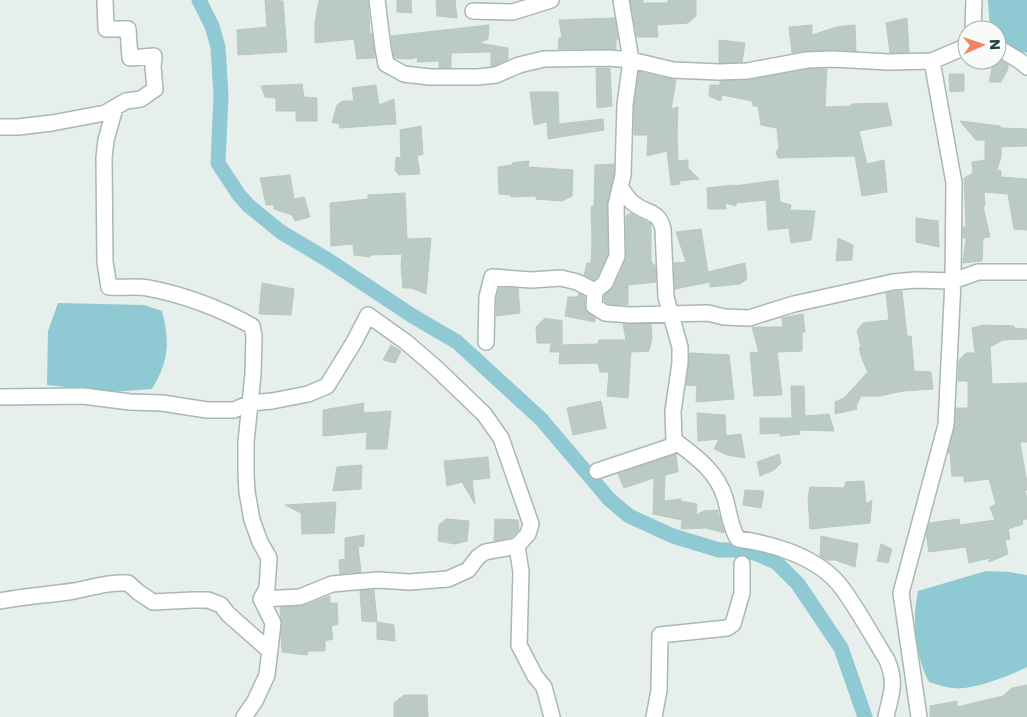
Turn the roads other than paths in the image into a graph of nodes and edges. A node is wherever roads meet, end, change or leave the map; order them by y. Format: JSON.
{"nodes":[{"id":1,"x":105,"y":0,"type":"edge"},
{"id":2,"x":377,"y":0,"type":"edge"},
{"id":3,"x":551,"y":0,"type":"edge"},
{"id":4,"x":621,"y":0,"type":"edge"},
{"id":5,"x":974,"y":0,"type":"edge"},
{"id":6,"x":473,"y":11,"type":"dead end"},
{"id":7,"x":973,"y":20,"type":"edge"},
{"id":8,"x":957,"y":50,"type":"edge"},
{"id":9,"x":1007,"y":53,"type":"edge"},
{"id":10,"x":631,"y":60,"type":"junction"},
{"id":11,"x":932,"y":61,"type":"junction"},
{"id":12,"x":1027,"y":67,"type":"edge"},
{"id":13,"x":115,"y":108,"type":"junction"},
{"id":14,"x":0,"y":127,"type":"edge"},
{"id":15,"x":620,"y":187,"type":"junction"},
{"id":16,"x":1027,"y":272,"type":"edge"},
{"id":17,"x":953,"y":281,"type":"junction"},
{"id":18,"x":595,"y":291,"type":"junction"},
{"id":19,"x":672,"y":315,"type":"junction"},
{"id":20,"x":486,"y":342,"type":"dead end"},
{"id":21,"x":0,"y":397,"type":"edge"},
{"id":22,"x":250,"y":403,"type":"junction"},
{"id":23,"x":674,"y":440,"type":"junction"},
{"id":24,"x":597,"y":470,"type":"dead end"},
{"id":25,"x":517,"y":546,"type":"junction"},
{"id":26,"x":742,"y":564,"type":"dead end"},
{"id":27,"x":261,"y":599,"type":"junction"},
{"id":28,"x":0,"y":601,"type":"edge"},
{"id":29,"x":270,"y":651,"type":"junction"},
{"id":30,"x":244,"y":717,"type":"edge"},
{"id":31,"x":552,"y":717,"type":"edge"},
{"id":32,"x":654,"y":717,"type":"edge"},
{"id":33,"x":886,"y":717,"type":"edge"},
{"id":34,"x":919,"y":717,"type":"edge"}],
"edges":[{"from":1,"to":13,"type":"street"},
{"from":2,"to":10,"type":"street"},
{"from":3,"to":6,"type":"street"},
{"from":4,"to":10,"type":"street"},
{"from":5,"to":7,"type":"street"},
{"from":8,"to":11,"type":"street"},
{"from":9,"to":12,"type":"street"},
{"from":10,"to":11,"type":"street"},
{"from":10,"to":15,"type":"street"},
{"from":11,"to":17,"type":"street"},
{"from":13,"to":14,"type":"street"},
{"from":13,"to":22,"type":"street"},
{"from":15,"to":18,"type":"street"},
{"from":15,"to":19,"type":"street"},
{"from":16,"to":17,"type":"street"},
{"from":17,"to":19,"type":"street"},
{"from":17,"to":34,"type":"street"},
{"from":18,"to":19,"type":"street"},
{"from":18,"to":20,"type":"street"},
{"from":19,"to":23,"type":"street"},
{"from":21,"to":22,"type":"street"},
{"from":22,"to":25,"type":"street"},
{"from":22,"to":27,"type":"street"},
{"from":23,"to":24,"type":"street"},
{"from":23,"to":33,"type":"street"},
{"from":25,"to":27,"type":"street"},
{"from":25,"to":31,"type":"street"},
{"from":26,"to":32,"type":"street"},
{"from":27,"to":29,"type":"street"},
{"from":28,"to":29,"type":"street"},
{"from":29,"to":30,"type":"street"}]}
